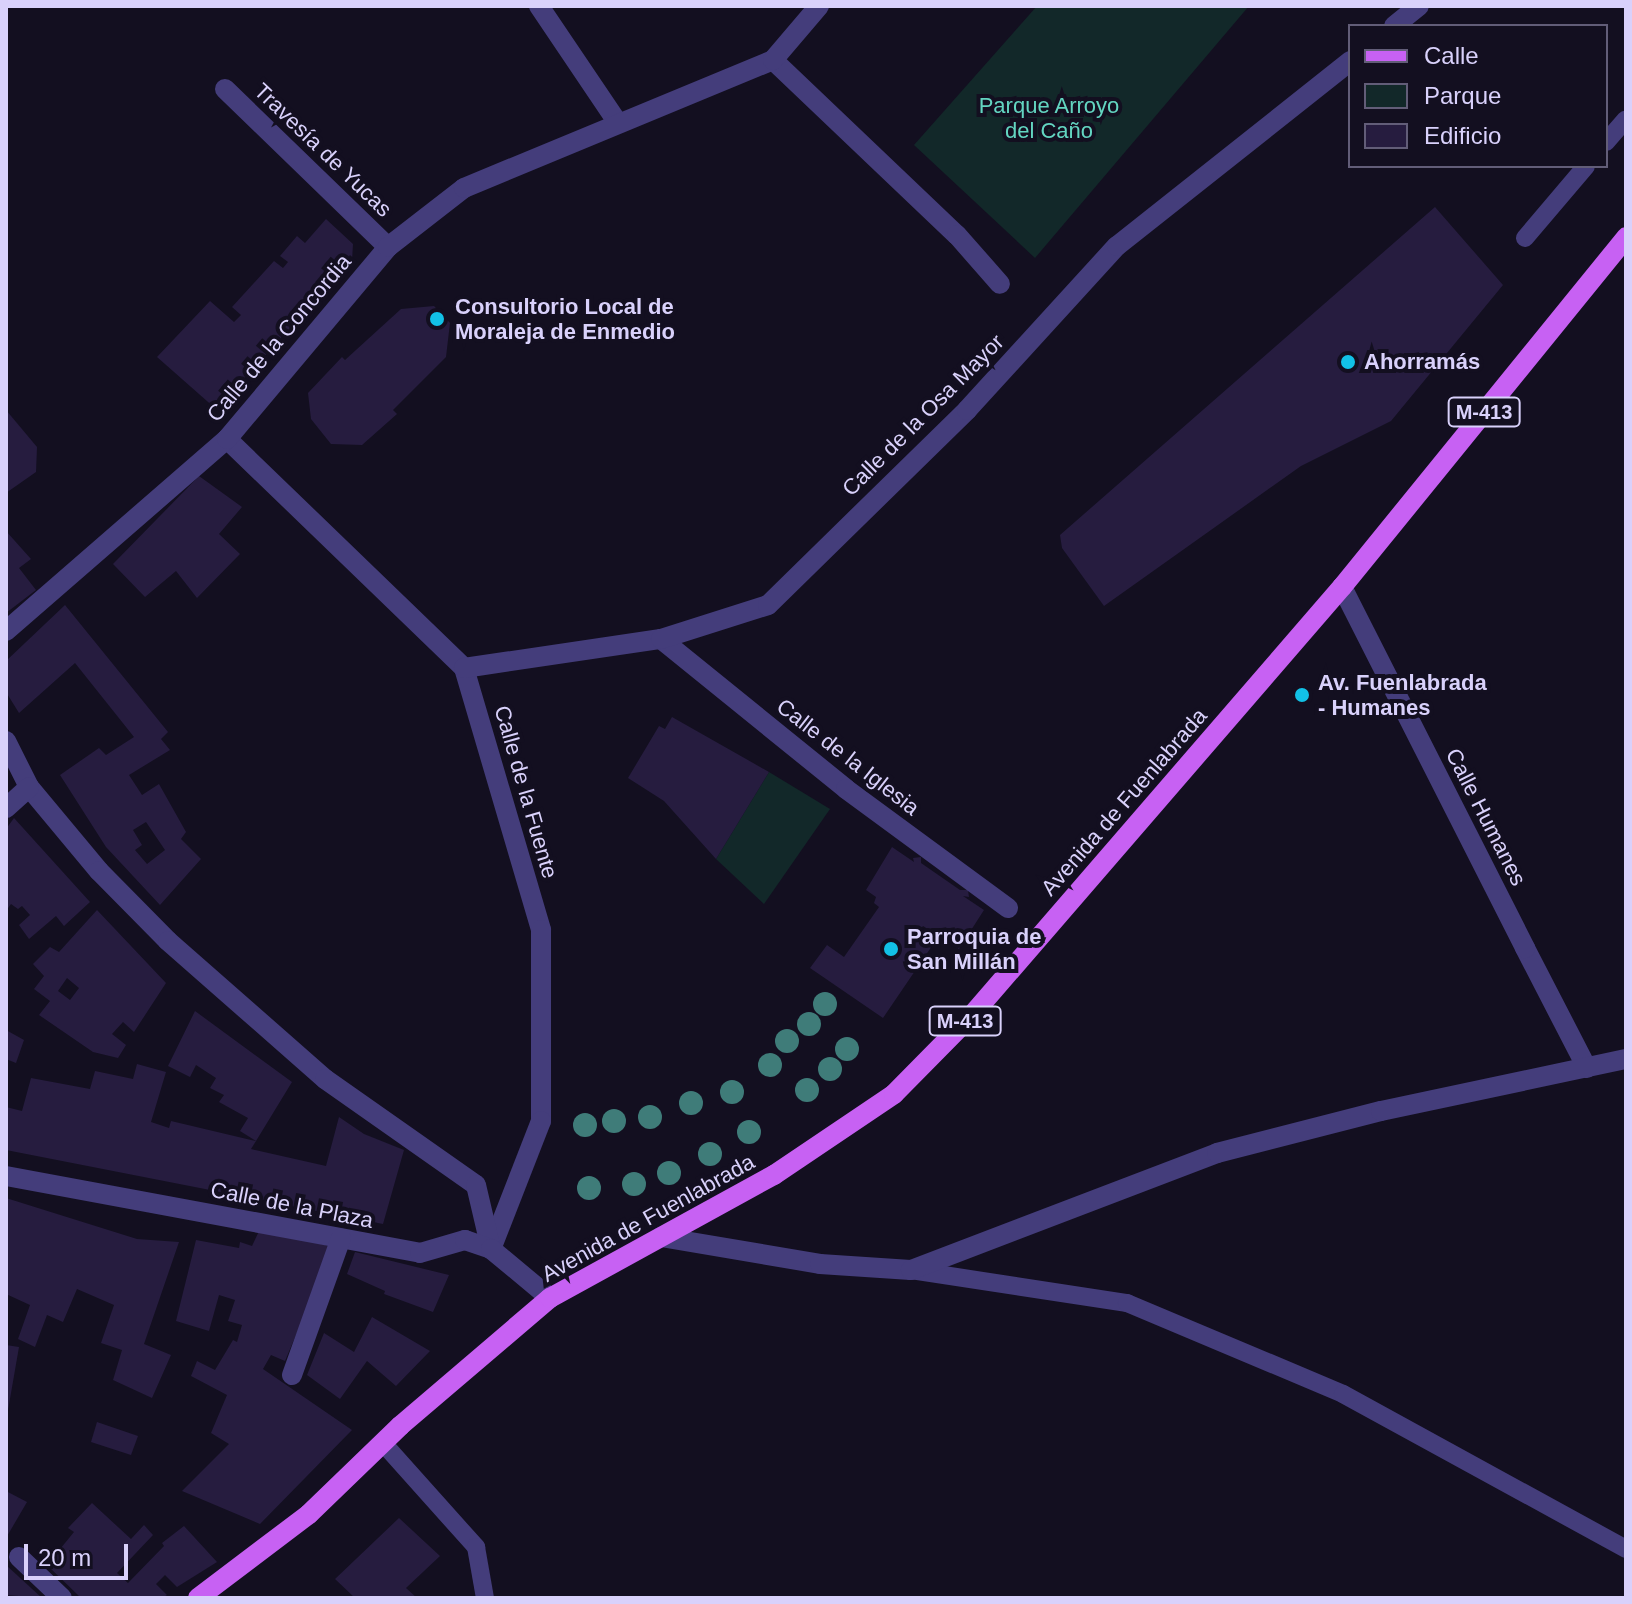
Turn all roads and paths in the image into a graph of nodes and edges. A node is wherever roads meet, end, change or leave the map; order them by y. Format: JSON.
{"nodes":[{"id":1,"x":539,"y":6,"type":"edge"},
{"id":2,"x":819,"y":6,"type":"edge"},
{"id":3,"x":1419,"y":6,"type":"edge"},
{"id":4,"x":1396,"y":24,"type":"edge"},
{"id":5,"x":773,"y":60,"type":"junction"},
{"id":6,"x":1348,"y":63,"type":"edge"},
{"id":7,"x":225,"y":89,"type":"dead end"},
{"id":8,"x":1626,"y":119,"type":"edge"},
{"id":9,"x":618,"y":123,"type":"junction"},
{"id":10,"x":1608,"y":140,"type":"edge"},
{"id":11,"x":1584,"y":168,"type":"edge"},
{"id":12,"x":1626,"y":237,"type":"edge"},
{"id":13,"x":1525,"y":238,"type":"dead end"},
{"id":14,"x":388,"y":247,"type":"junction"},
{"id":15,"x":1000,"y":284,"type":"dead end"},
{"id":16,"x":227,"y":439,"type":"junction"},
{"id":17,"x":1342,"y":587,"type":"junction"},
{"id":18,"x":6,"y":631,"type":"edge"},
{"id":19,"x":661,"y":639,"type":"junction"},
{"id":20,"x":464,"y":668,"type":"junction"},
{"id":21,"x":6,"y":741,"type":"edge"},
{"id":22,"x":29,"y":787,"type":"junction"},
{"id":23,"x":6,"y":808,"type":"edge"},
{"id":24,"x":1008,"y":908,"type":"dead end"},
{"id":25,"x":1626,"y":1059,"type":"edge"},
{"id":26,"x":1587,"y":1068,"type":"junction"},
{"id":27,"x":6,"y":1176,"type":"edge"},
{"id":28,"x":661,"y":1237,"type":"junction"},
{"id":29,"x":341,"y":1238,"type":"junction"},
{"id":30,"x":491,"y":1249,"type":"junction"},
{"id":31,"x":911,"y":1270,"type":"junction"},
{"id":32,"x":550,"y":1298,"type":"junction"},
{"id":33,"x":292,"y":1375,"type":"dead end"},
{"id":34,"x":383,"y":1443,"type":"junction"},
{"id":35,"x":1626,"y":1549,"type":"edge"},
{"id":36,"x":19,"y":1557,"type":"dead end"},
{"id":37,"x":62,"y":1598,"type":"edge"},
{"id":38,"x":198,"y":1598,"type":"edge"},
{"id":39,"x":485,"y":1598,"type":"edge"}],
"edges":[{"from":1,"to":9,"type":"street"},
{"from":2,"to":5,"type":"street"},
{"from":3,"to":4,"type":"street"},
{"from":5,"to":9,"type":"street","name":"Calle de la Concordia"},
{"from":5,"to":15,"type":"street"},
{"from":6,"to":19,"type":"street","name":"Calle de la Osa Mayor"},
{"from":7,"to":14,"type":"street","name":"Travesía de Yucas"},
{"from":8,"to":10,"type":"lane"},
{"from":9,"to":14,"type":"street","name":"Calle de la Concordia"},
{"from":11,"to":13,"type":"lane"},
{"from":12,"to":17,"type":"main road","name":"Avenida de Fuenlabrada","number":"M-413"},
{"from":14,"to":16,"type":"street","name":"Calle de la Concordia"},
{"from":16,"to":18,"type":"street","name":"Calle de la Concordia"},
{"from":16,"to":20,"type":"street","name":"Calle de la Fuente"},
{"from":17,"to":26,"type":"street","name":"Calle Humanes"},
{"from":17,"to":28,"type":"main road","name":"Avenida de Fuenlabrada","number":"M-413"},
{"from":19,"to":20,"type":"street","name":"Calle de la Osa Mayor"},
{"from":19,"to":24,"type":"street","name":"Calle de la Iglesia"},
{"from":20,"to":30,"type":"street","name":"Calle de la Fuente"},
{"from":21,"to":22,"type":"street"},
{"from":22,"to":23,"type":"street"},
{"from":22,"to":30,"type":"street"},
{"from":25,"to":26,"type":"street"},
{"from":26,"to":31,"type":"street"},
{"from":27,"to":29,"type":"street","name":"Calle de la Plaza"},
{"from":28,"to":31,"type":"street"},
{"from":28,"to":32,"type":"main road","name":"Avenida de Fuenlabrada","number":"M-413"},
{"from":29,"to":30,"type":"street","name":"Calle de la Plaza"},
{"from":29,"to":33,"type":"street"},
{"from":30,"to":32,"type":"street"},
{"from":31,"to":35,"type":"lane"},
{"from":32,"to":34,"type":"main road","name":"Avenida de Fuenlabrada","number":"M-413"},
{"from":34,"to":38,"type":"main road","name":"Avenida de Fuenlabrada","number":"M-413"},
{"from":34,"to":39,"type":"lane"},
{"from":36,"to":37,"type":"street"}]}
